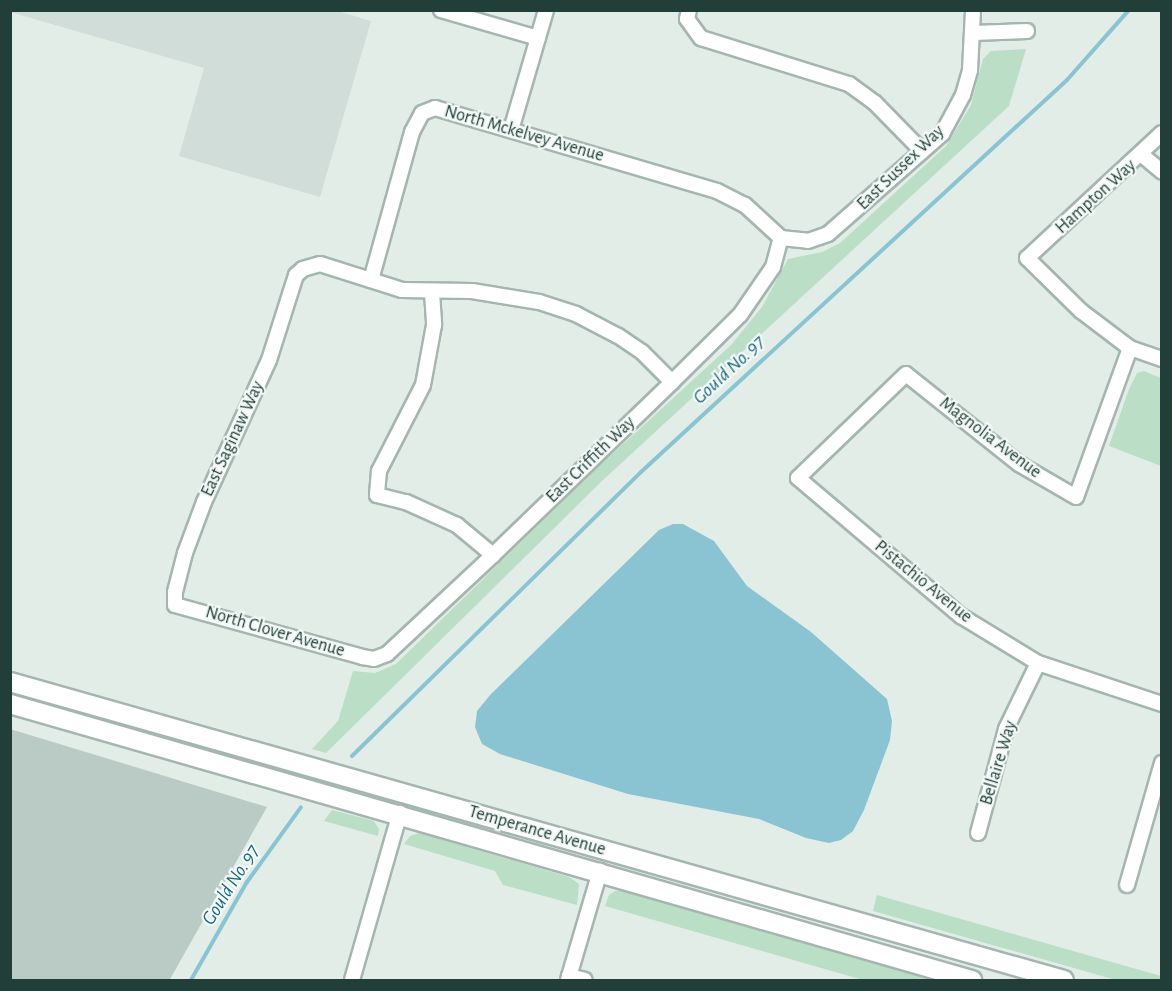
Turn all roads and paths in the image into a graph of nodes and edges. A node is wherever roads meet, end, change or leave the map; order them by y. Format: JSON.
{"nodes":[{"id":1,"x":441,"y":10,"type":"edge"},
{"id":2,"x":546,"y":10,"type":"edge"},
{"id":3,"x":689,"y":10,"type":"edge"},
{"id":4,"x":973,"y":10,"type":"edge"},
{"id":5,"x":1027,"y":31,"type":"dead end"},
{"id":6,"x":974,"y":33,"type":"junction"},
{"id":7,"x":538,"y":38,"type":"junction"},
{"id":8,"x":511,"y":130,"type":"junction"},
{"id":9,"x":1161,"y":133,"type":"edge"},
{"id":10,"x":922,"y":152,"type":"junction"},
{"id":11,"x":1142,"y":155,"type":"junction"},
{"id":12,"x":1161,"y":172,"type":"edge"},
{"id":13,"x":781,"y":238,"type":"junction"},
{"id":14,"x":371,"y":280,"type":"junction"},
{"id":15,"x":432,"y":292,"type":"junction"},
{"id":16,"x":1130,"y":348,"type":"junction"},
{"id":17,"x":1161,"y":359,"type":"edge"},
{"id":18,"x":906,"y":374,"type":"joint"},
{"id":19,"x":672,"y":382,"type":"junction"},
{"id":20,"x":493,"y":555,"type":"junction"},
{"id":21,"x":175,"y":605,"type":"joint"},
{"id":22,"x":374,"y":659,"type":"joint"},
{"id":23,"x":1038,"y":663,"type":"junction"},
{"id":24,"x":10,"y":682,"type":"edge"},
{"id":25,"x":10,"y":704,"type":"edge"},
{"id":26,"x":1161,"y":704,"type":"edge"},
{"id":27,"x":1161,"y":763,"type":"edge"},
{"id":28,"x":400,"y":813,"type":"junction"},
{"id":29,"x":525,"y":828,"type":"junction"},
{"id":30,"x":978,"y":833,"type":"dead end"},
{"id":31,"x":600,"y":871,"type":"junction"},
{"id":32,"x":1127,"y":885,"type":"dead end"},
{"id":33,"x":569,"y":978,"type":"edge"},
{"id":34,"x":352,"y":981,"type":"edge"},
{"id":35,"x":585,"y":981,"type":"edge"},
{"id":36,"x":972,"y":981,"type":"edge"},
{"id":37,"x":1064,"y":981,"type":"edge"}],
"edges":[{"from":1,"to":7,"type":"street"},
{"from":2,"to":7,"type":"street"},
{"from":3,"to":10,"type":"street"},
{"from":4,"to":6,"type":"street","name":"East Sussex Way"},
{"from":5,"to":6,"type":"street"},
{"from":6,"to":10,"type":"street","name":"East Sussex Way"},
{"from":7,"to":8,"type":"street"},
{"from":8,"to":13,"type":"street","name":"North Mckelvey Avenue"},
{"from":8,"to":14,"type":"street","name":"North Mckelvey Avenue"},
{"from":9,"to":11,"type":"street","name":"Hampton Way"},
{"from":10,"to":13,"type":"street","name":"East Sussex Way"},
{"from":11,"to":12,"type":"street"},
{"from":11,"to":16,"type":"street","name":"Hampton Way"},
{"from":13,"to":19,"type":"street","name":"East Criffith Way"},
{"from":14,"to":15,"type":"street"},
{"from":14,"to":21,"type":"street","name":"East Saginaw Way"},
{"from":15,"to":19,"type":"street"},
{"from":15,"to":20,"type":"street"},
{"from":16,"to":17,"type":"street"},
{"from":16,"to":18,"type":"street","name":"Magnolia Avenue"},
{"from":18,"to":23,"type":"street","name":"Pistachio Avenue"},
{"from":19,"to":20,"type":"street","name":"East Criffith Way"},
{"from":20,"to":22,"type":"street","name":"East Criffith Way"},
{"from":21,"to":22,"type":"street","name":"North Clover Avenue"},
{"from":23,"to":26,"type":"street","name":"Pistachio Avenue"},
{"from":23,"to":30,"type":"street","name":"Bellaire Way"},
{"from":24,"to":29,"type":"main road","name":"Temperance Avenue"},
{"from":25,"to":28,"type":"main road","name":"Temperance Avenue"},
{"from":27,"to":32,"type":"street"},
{"from":28,"to":29,"type":"main road"},
{"from":28,"to":31,"type":"main road","name":"Temperance Avenue"},
{"from":28,"to":34,"type":"street"},
{"from":29,"to":37,"type":"main road","name":"Temperance Avenue"},
{"from":31,"to":33,"type":"street"},
{"from":31,"to":36,"type":"main road","name":"Temperance Avenue"},
{"from":33,"to":35,"type":"street"}]}
